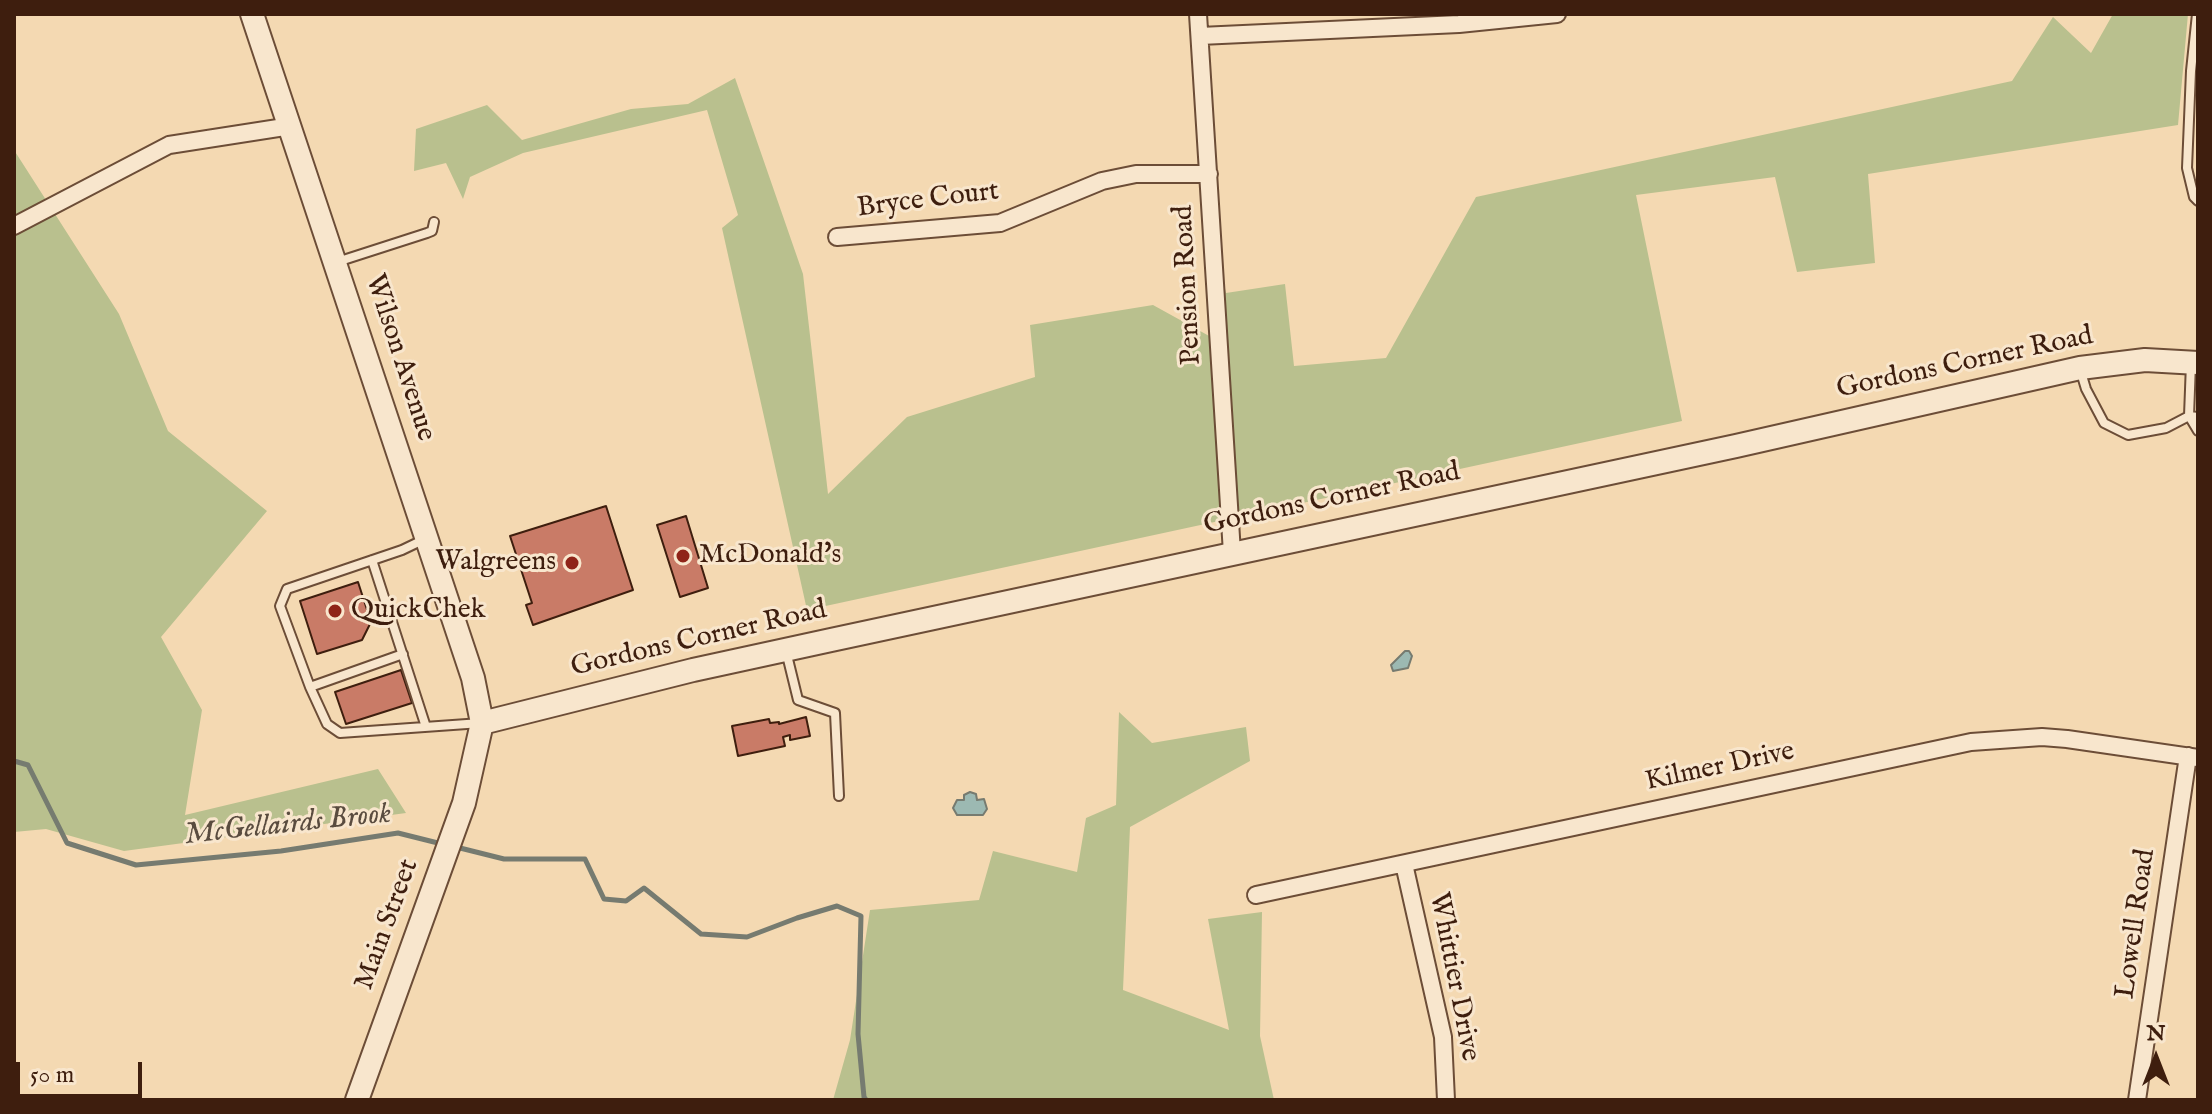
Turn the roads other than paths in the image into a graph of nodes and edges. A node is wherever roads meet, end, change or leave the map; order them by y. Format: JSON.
{"nodes":[{"id":1,"x":252,"y":14,"type":"edge"},
{"id":2,"x":1198,"y":14,"type":"edge"},
{"id":3,"x":1557,"y":14,"type":"edge"},
{"id":4,"x":2197,"y":14,"type":"edge"},
{"id":5,"x":1200,"y":36,"type":"junction"},
{"id":6,"x":291,"y":126,"type":"junction"},
{"id":7,"x":1209,"y":174,"type":"junction"},
{"id":8,"x":2198,"y":201,"type":"edge"},
{"id":9,"x":434,"y":222,"type":"dead end"},
{"id":10,"x":14,"y":226,"type":"edge"},
{"id":11,"x":837,"y":237,"type":"dead end"},
{"id":12,"x":336,"y":262,"type":"junction"},
{"id":13,"x":2194,"y":362,"type":"edge"},
{"id":14,"x":2080,"y":368,"type":"junction"},
{"id":15,"x":2194,"y":417,"type":"edge"},
{"id":16,"x":2198,"y":431,"type":"edge"},
{"id":17,"x":426,"y":538,"type":"junction"},
{"id":18,"x":1232,"y":553,"type":"junction"},
{"id":19,"x":372,"y":560,"type":"junction"},
{"id":20,"x":786,"y":650,"type":"junction"},
{"id":21,"x":403,"y":654,"type":"junction"},
{"id":22,"x":310,"y":687,"type":"junction"},
{"id":23,"x":482,"y":723,"type":"junction"},
{"id":24,"x":426,"y":727,"type":"junction"},
{"id":25,"x":2193,"y":757,"type":"edge"},
{"id":26,"x":839,"y":796,"type":"dead end"},
{"id":27,"x":1404,"y":864,"type":"junction"},
{"id":28,"x":1256,"y":895,"type":"dead end"},
{"id":29,"x":357,"y":1100,"type":"edge"},
{"id":30,"x":1446,"y":1100,"type":"edge"},
{"id":31,"x":2137,"y":1100,"type":"edge"}],
"edges":[{"from":1,"to":6,"type":"street","name":"Wilson Avenue"},
{"from":2,"to":5,"type":"street","name":"Pension Road"},
{"from":3,"to":5,"type":"street"},
{"from":4,"to":8,"type":"lane"},
{"from":5,"to":7,"type":"street","name":"Pension Road"},
{"from":6,"to":10,"type":"street"},
{"from":6,"to":12,"type":"street","name":"Wilson Avenue"},
{"from":7,"to":11,"type":"street","name":"Bryce Court"},
{"from":7,"to":18,"type":"street","name":"Pension Road"},
{"from":9,"to":12,"type":"lane"},
{"from":12,"to":17,"type":"street","name":"Wilson Avenue"},
{"from":13,"to":14,"type":"street","name":"Gordons Corner Road"},
{"from":13,"to":15,"type":"lane"},
{"from":14,"to":15,"type":"lane"},
{"from":14,"to":18,"type":"street","name":"Gordons Corner Road"},
{"from":15,"to":16,"type":"lane"},
{"from":17,"to":19,"type":"lane"},
{"from":17,"to":23,"type":"street","name":"Wilson Avenue"},
{"from":18,"to":20,"type":"street","name":"Gordons Corner Road"},
{"from":19,"to":21,"type":"lane"},
{"from":19,"to":22,"type":"lane"},
{"from":20,"to":23,"type":"street","name":"Gordons Corner Road"},
{"from":20,"to":26,"type":"lane"},
{"from":21,"to":22,"type":"lane"},
{"from":21,"to":24,"type":"lane"},
{"from":22,"to":24,"type":"lane"},
{"from":23,"to":24,"type":"lane"},
{"from":23,"to":29,"type":"street","name":"Main Street"},
{"from":25,"to":27,"type":"street","name":"Kilmer Drive"},
{"from":25,"to":31,"type":"street","name":"Lowell Road"},
{"from":27,"to":28,"type":"street","name":"Kilmer Drive"},
{"from":27,"to":30,"type":"street","name":"Whittier Drive"}]}
